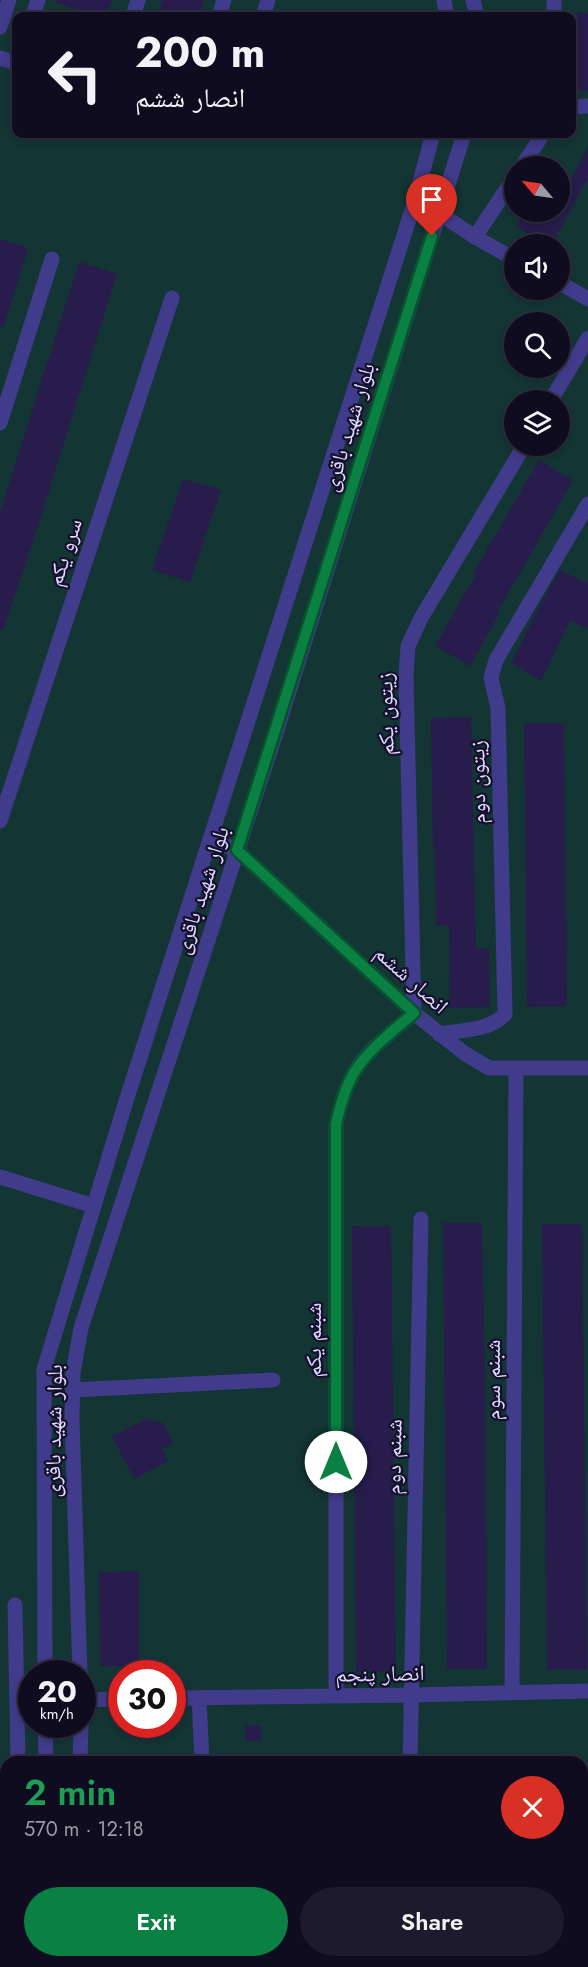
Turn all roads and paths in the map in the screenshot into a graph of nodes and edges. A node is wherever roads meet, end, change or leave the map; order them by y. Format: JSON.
{"nodes":[{"id":1,"x":9,"y":0,"type":"edge"},
{"id":2,"x":0,"y":27,"type":"edge"},
{"id":3,"x":432,"y":138,"type":"edge"},
{"id":4,"x":463,"y":138,"type":"edge"},
{"id":5,"x":540,"y":138,"type":"edge"},
{"id":6,"x":529,"y":156,"type":"edge"},
{"id":7,"x":504,"y":193,"type":"edge"},
{"id":8,"x":439,"y":213,"type":"junction"},
{"id":9,"x":475,"y":237,"type":"junction"},
{"id":10,"x":504,"y":253,"type":"edge"},
{"id":11,"x":52,"y":259,"type":"dead end"},
{"id":12,"x":570,"y":289,"type":"edge"},
{"id":13,"x":172,"y":298,"type":"dead end"},
{"id":14,"x":588,"y":299,"type":"edge"},
{"id":15,"x":588,"y":338,"type":"edge"},
{"id":16,"x":557,"y":390,"type":"edge"},
{"id":17,"x":0,"y":423,"type":"edge"},
{"id":18,"x":518,"y":456,"type":"edge"},
{"id":19,"x":588,"y":504,"type":"edge"},
{"id":20,"x":0,"y":821,"type":"edge"},
{"id":21,"x":210,"y":839,"type":"junction"},
{"id":22,"x":237,"y":850,"type":"junction"},
{"id":23,"x":414,"y":1013,"type":"junction"},
{"id":24,"x":439,"y":1034,"type":"junction"},
{"id":25,"x":516,"y":1068,"type":"junction"},
{"id":26,"x":588,"y":1068,"type":"edge"},
{"id":27,"x":0,"y":1176,"type":"edge"},
{"id":28,"x":94,"y":1206,"type":"junction"},
{"id":29,"x":421,"y":1219,"type":"dead end"},
{"id":30,"x":273,"y":1380,"type":"dead end"},
{"id":31,"x":73,"y":1390,"type":"junction"},
{"id":32,"x":15,"y":1605,"type":"dead end"},
{"id":33,"x":45,"y":1660,"type":"edge"},
{"id":34,"x":80,"y":1660,"type":"edge"},
{"id":35,"x":588,"y":1691,"type":"edge"},
{"id":36,"x":513,"y":1693,"type":"junction"},
{"id":37,"x":411,"y":1695,"type":"junction"},
{"id":38,"x":336,"y":1696,"type":"junction"},
{"id":39,"x":186,"y":1698,"type":"edge"},
{"id":40,"x":199,"y":1698,"type":"junction"},
{"id":41,"x":45,"y":1738,"type":"edge"},
{"id":42,"x":81,"y":1738,"type":"edge"},
{"id":43,"x":18,"y":1756,"type":"edge"},
{"id":44,"x":46,"y":1756,"type":"edge"},
{"id":45,"x":80,"y":1756,"type":"edge"},
{"id":46,"x":202,"y":1756,"type":"edge"},
{"id":47,"x":410,"y":1756,"type":"edge"}],
"edges":[{"from":1,"to":2,"type":"street"},
{"from":3,"to":21,"type":"street","name":"بلوار شهید باقری"},
{"from":4,"to":8,"type":"street","name":"بلوار شهید باقری"},
{"from":5,"to":6,"type":"street"},
{"from":7,"to":9,"type":"street"},
{"from":8,"to":9,"type":"street"},
{"from":8,"to":22,"type":"street","name":"بلوار شهید باقری"},
{"from":9,"to":10,"type":"street"},
{"from":11,"to":17,"type":"street"},
{"from":12,"to":14,"type":"street"},
{"from":13,"to":20,"type":"street","name":"سرو یکم"},
{"from":15,"to":16,"type":"street"},
{"from":18,"to":23,"type":"street","name":"زیتون یکم"},
{"from":19,"to":24,"type":"street","name":"زیتون دوم"},
{"from":21,"to":22,"type":"street"},
{"from":21,"to":28,"type":"street","name":"بلوار شهید باقری"},
{"from":22,"to":23,"type":"street","name":"انصار ششم"},
{"from":22,"to":31,"type":"street","name":"بلوار شهید باقری"},
{"from":23,"to":24,"type":"street","name":"انصار ششم"},
{"from":23,"to":38,"type":"street","name":"شبنم یکم"},
{"from":24,"to":25,"type":"street","name":"انصار ششم"},
{"from":25,"to":26,"type":"street","name":"انصار ششم"},
{"from":25,"to":36,"type":"street","name":"شبنم سوم"},
{"from":27,"to":28,"type":"street"},
{"from":28,"to":33,"type":"street","name":"بلوار شهید باقری"},
{"from":29,"to":37,"type":"street","name":"شبنم دوم"},
{"from":30,"to":31,"type":"street"},
{"from":31,"to":34,"type":"street","name":"بلوار شهید باقری"},
{"from":32,"to":43,"type":"street"},
{"from":35,"to":36,"type":"street","name":"انصار پنجم"},
{"from":36,"to":37,"type":"street","name":"انصار پنجم"},
{"from":37,"to":38,"type":"street","name":"انصار پنجم"},
{"from":37,"to":47,"type":"street","name":"شبنم دوم"},
{"from":38,"to":40,"type":"street","name":"انصار پنجم"},
{"from":39,"to":40,"type":"street","name":"انصار پنجم"},
{"from":40,"to":46,"type":"street"},
{"from":41,"to":44,"type":"street"},
{"from":42,"to":45,"type":"street"}]}
